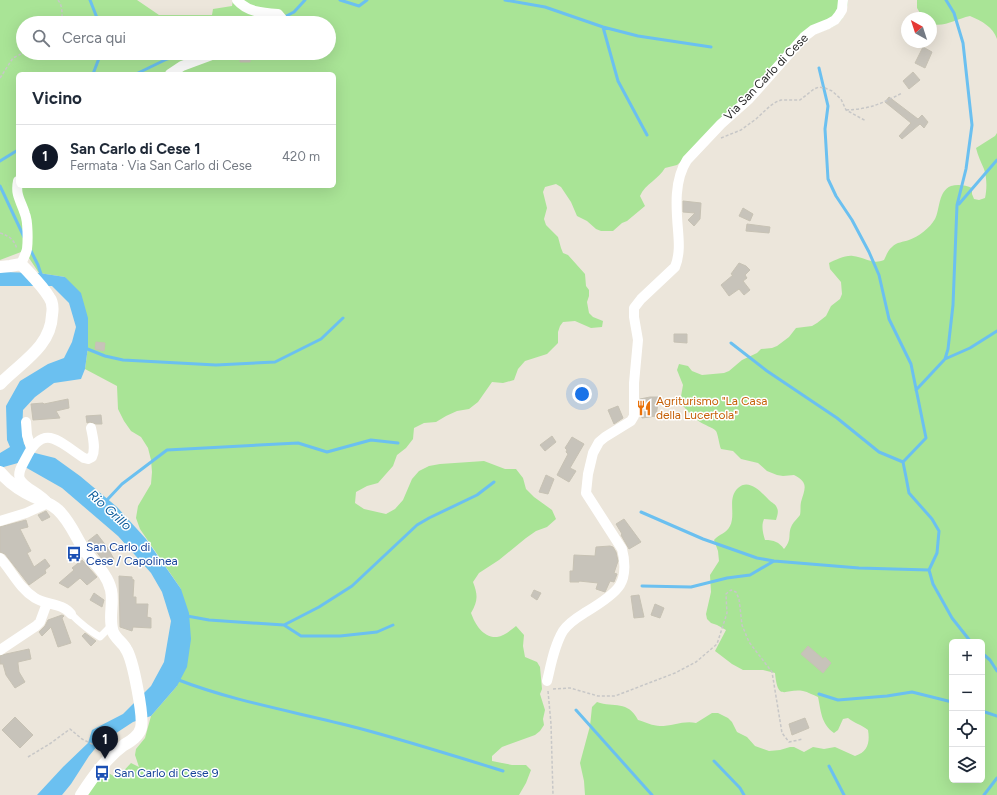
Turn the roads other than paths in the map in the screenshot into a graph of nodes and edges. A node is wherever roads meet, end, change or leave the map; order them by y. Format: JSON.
{"nodes":[{"id":1,"x":237,"y":0,"type":"edge"},
{"id":2,"x":843,"y":0,"type":"edge"},
{"id":3,"x":280,"y":16,"type":"edge"},
{"id":4,"x":198,"y":60,"type":"edge"},
{"id":5,"x":173,"y":72,"type":"edge"},
{"id":6,"x":17,"y":188,"type":"edge"},
{"id":7,"x":0,"y":267,"type":"edge"},
{"id":8,"x":24,"y":267,"type":"junction"},
{"id":9,"x":0,"y":384,"type":"edge"},
{"id":10,"x":26,"y":422,"type":"dead end"},
{"id":11,"x":91,"y":428,"type":"dead end"},
{"id":12,"x":31,"y":448,"type":"junction"},
{"id":13,"x":0,"y":472,"type":"edge"},
{"id":14,"x":48,"y":503,"type":"junction"},
{"id":15,"x":0,"y":521,"type":"edge"},
{"id":16,"x":84,"y":549,"type":"junction"},
{"id":17,"x":73,"y":557,"type":"dead end"},
{"id":18,"x":0,"y":558,"type":"edge"},
{"id":19,"x":46,"y":603,"type":"junction"},
{"id":20,"x":71,"y":614,"type":"joint"},
{"id":21,"x":112,"y":623,"type":"junction"},
{"id":22,"x":0,"y":650,"type":"edge"},
{"id":23,"x":547,"y":681,"type":"road end"},
{"id":24,"x":81,"y":795,"type":"edge"}],
"edges":[{"from":1,"to":3,"type":"street"},
{"from":2,"to":23,"type":"street","name":"Via San Carlo di Cese"},
{"from":4,"to":5,"type":"street"},
{"from":6,"to":8,"type":"street"},
{"from":7,"to":8,"type":"street"},
{"from":8,"to":9,"type":"street"},
{"from":10,"to":12,"type":"street"},
{"from":11,"to":12,"type":"street"},
{"from":12,"to":14,"type":"street"},
{"from":13,"to":14,"type":"street"},
{"from":14,"to":15,"type":"street"},
{"from":14,"to":16,"type":"street"},
{"from":16,"to":17,"type":"street"},
{"from":16,"to":21,"type":"street"},
{"from":18,"to":19,"type":"street"},
{"from":19,"to":20,"type":"street"},
{"from":19,"to":22,"type":"street"},
{"from":20,"to":21,"type":"street"},
{"from":21,"to":24,"type":"street"}]}
